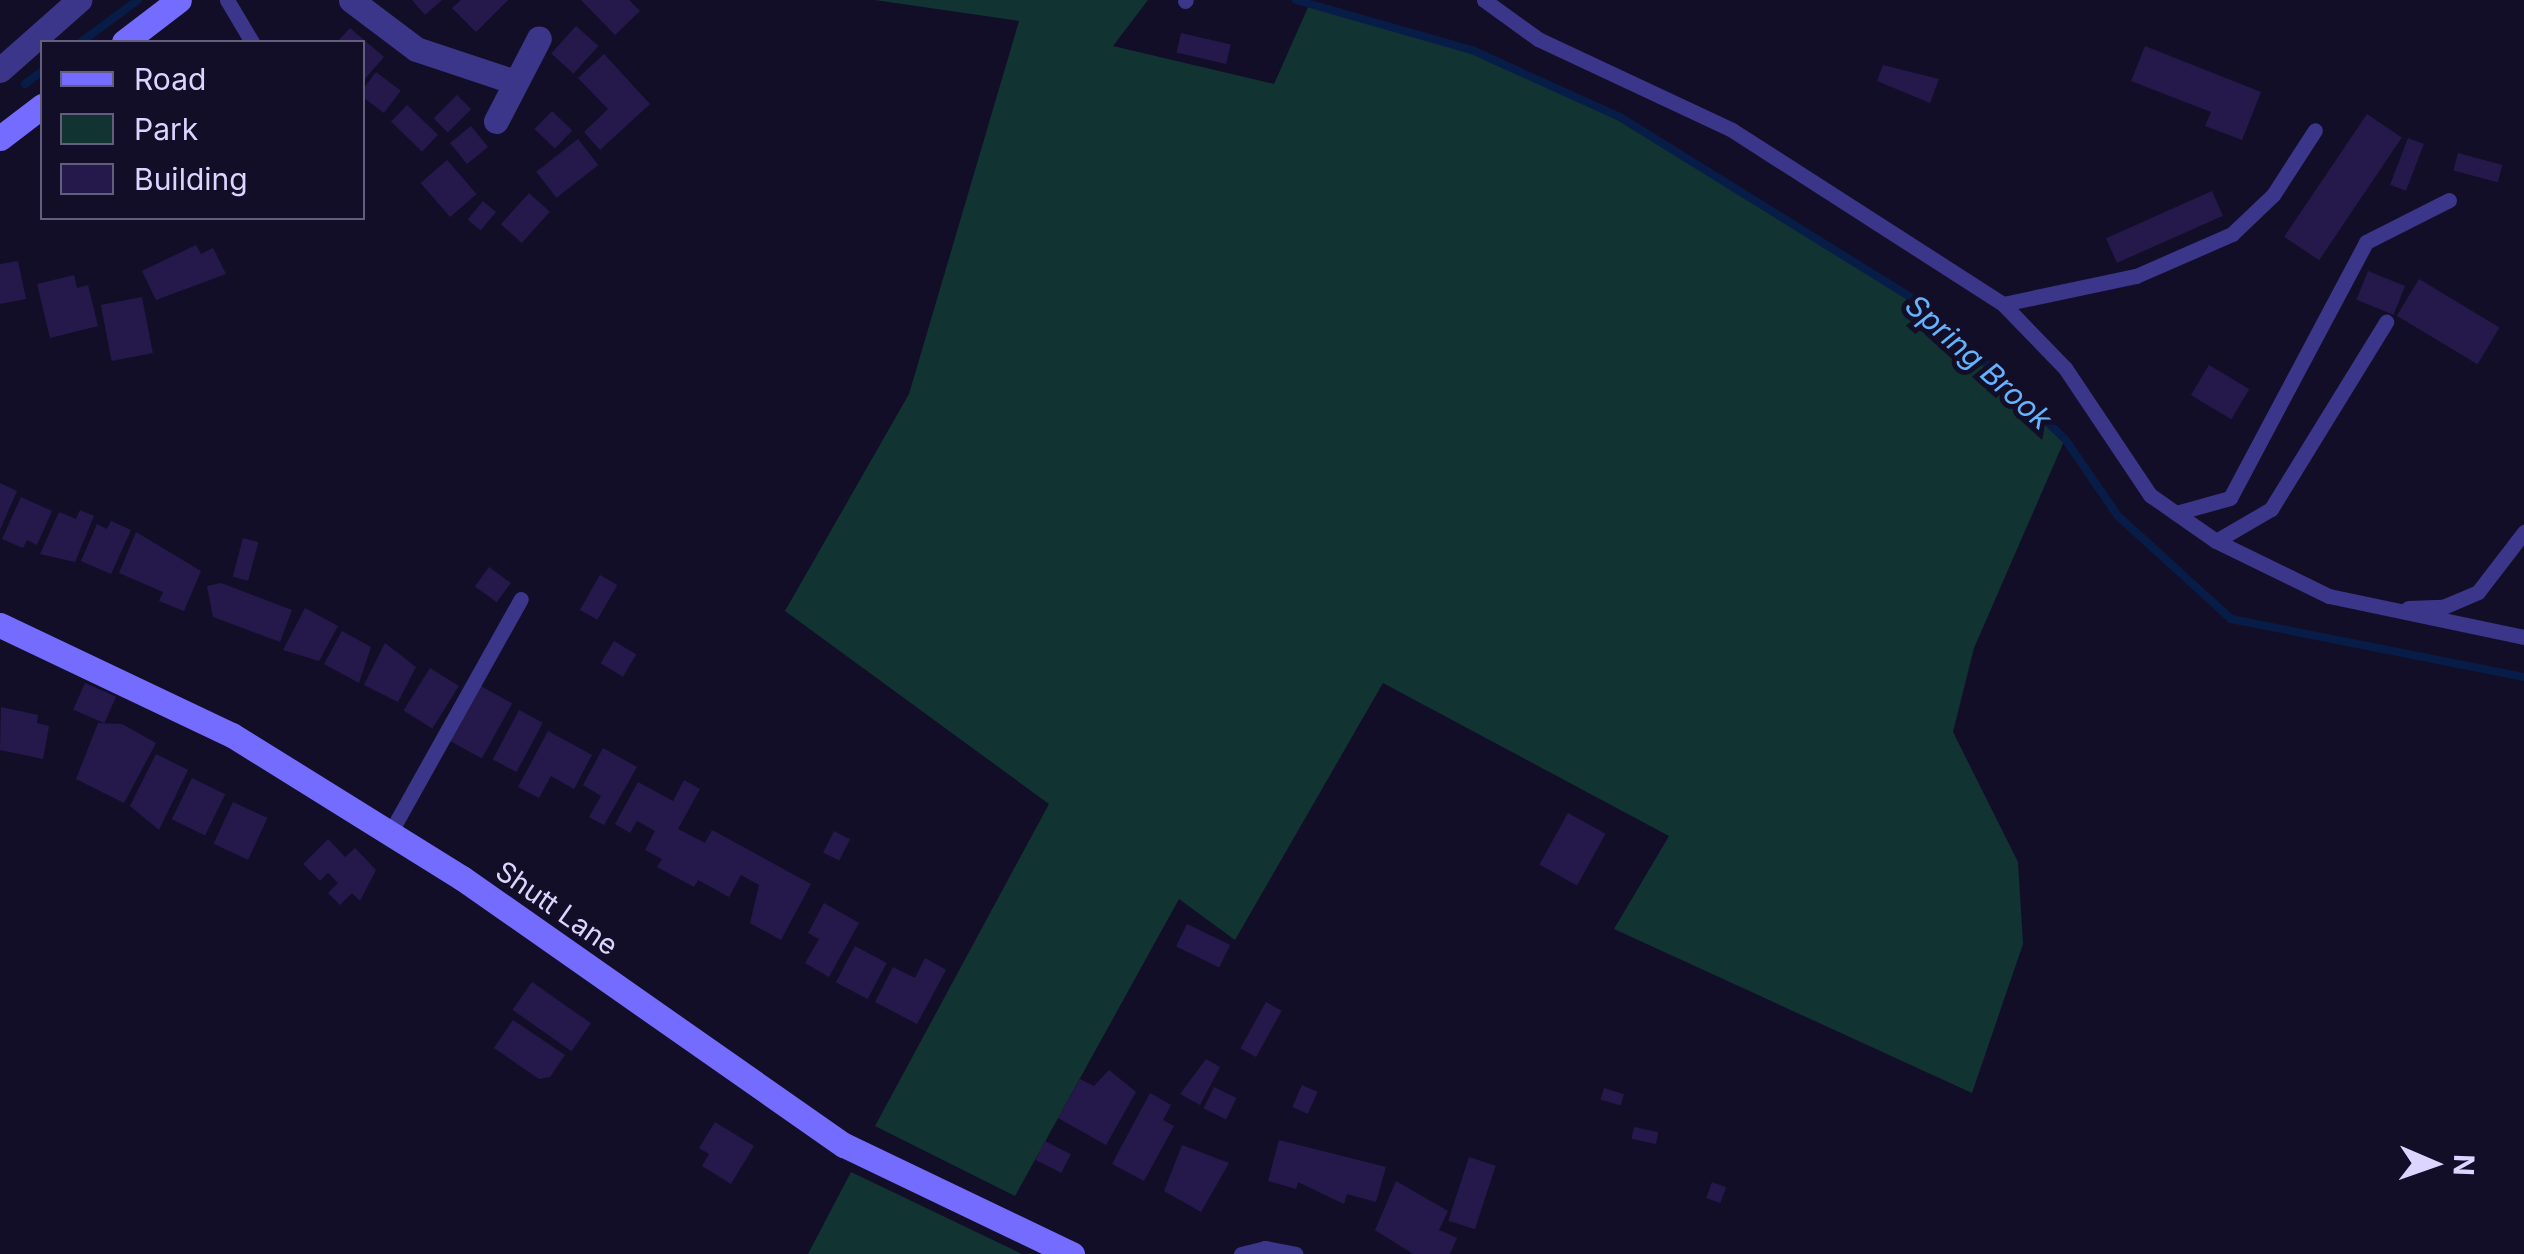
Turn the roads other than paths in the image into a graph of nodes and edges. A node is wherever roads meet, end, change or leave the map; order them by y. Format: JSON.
{"nodes":[{"id":1,"x":79,"y":0,"type":"edge"},
{"id":2,"x":179,"y":0,"type":"edge"},
{"id":3,"x":227,"y":0,"type":"edge"},
{"id":4,"x":351,"y":0,"type":"edge"},
{"id":5,"x":1484,"y":0,"type":"edge"},
{"id":6,"x":539,"y":38,"type":"dead end"},
{"id":7,"x":127,"y":40,"type":"edge"},
{"id":8,"x":251,"y":40,"type":"edge"},
{"id":9,"x":0,"y":70,"type":"edge"},
{"id":10,"x":512,"y":81,"type":"junction"},
{"id":11,"x":40,"y":108,"type":"edge"},
{"id":12,"x":496,"y":121,"type":"dead end"},
{"id":13,"x":2315,"y":130,"type":"dead end"},
{"id":14,"x":0,"y":138,"type":"edge"},
{"id":15,"x":2449,"y":200,"type":"dead end"},
{"id":16,"x":2003,"y":304,"type":"junction"},
{"id":17,"x":2386,"y":322,"type":"dead end"},
{"id":18,"x":2176,"y":513,"type":"junction"},
{"id":19,"x":2524,"y":532,"type":"edge"},
{"id":20,"x":2216,"y":541,"type":"junction"},
{"id":21,"x":521,"y":599,"type":"dead end"},
{"id":22,"x":2384,"y":608,"type":"junction"},
{"id":23,"x":0,"y":625,"type":"edge"},
{"id":24,"x":2524,"y":637,"type":"edge"},
{"id":25,"x":390,"y":833,"type":"junction"},
{"id":26,"x":1072,"y":1254,"type":"edge"},
{"id":27,"x":1241,"y":1254,"type":"edge"},
{"id":28,"x":1295,"y":1254,"type":"edge"}],
"edges":[{"from":1,"to":9,"type":"street"},
{"from":2,"to":7,"type":"main road"},
{"from":3,"to":8,"type":"lane"},
{"from":4,"to":10,"type":"street"},
{"from":5,"to":16,"type":"lane"},
{"from":6,"to":10,"type":"street"},
{"from":10,"to":12,"type":"street"},
{"from":11,"to":14,"type":"main road"},
{"from":13,"to":16,"type":"lane"},
{"from":15,"to":18,"type":"lane"},
{"from":16,"to":18,"type":"lane"},
{"from":17,"to":20,"type":"lane"},
{"from":18,"to":20,"type":"lane"},
{"from":19,"to":22,"type":"lane"},
{"from":20,"to":22,"type":"lane"},
{"from":21,"to":25,"type":"lane"},
{"from":22,"to":24,"type":"lane"},
{"from":23,"to":25,"type":"main road","name":"Shutt Lane"},
{"from":25,"to":26,"type":"main road","name":"Shutt Lane"},
{"from":27,"to":28,"type":"lane"}]}
